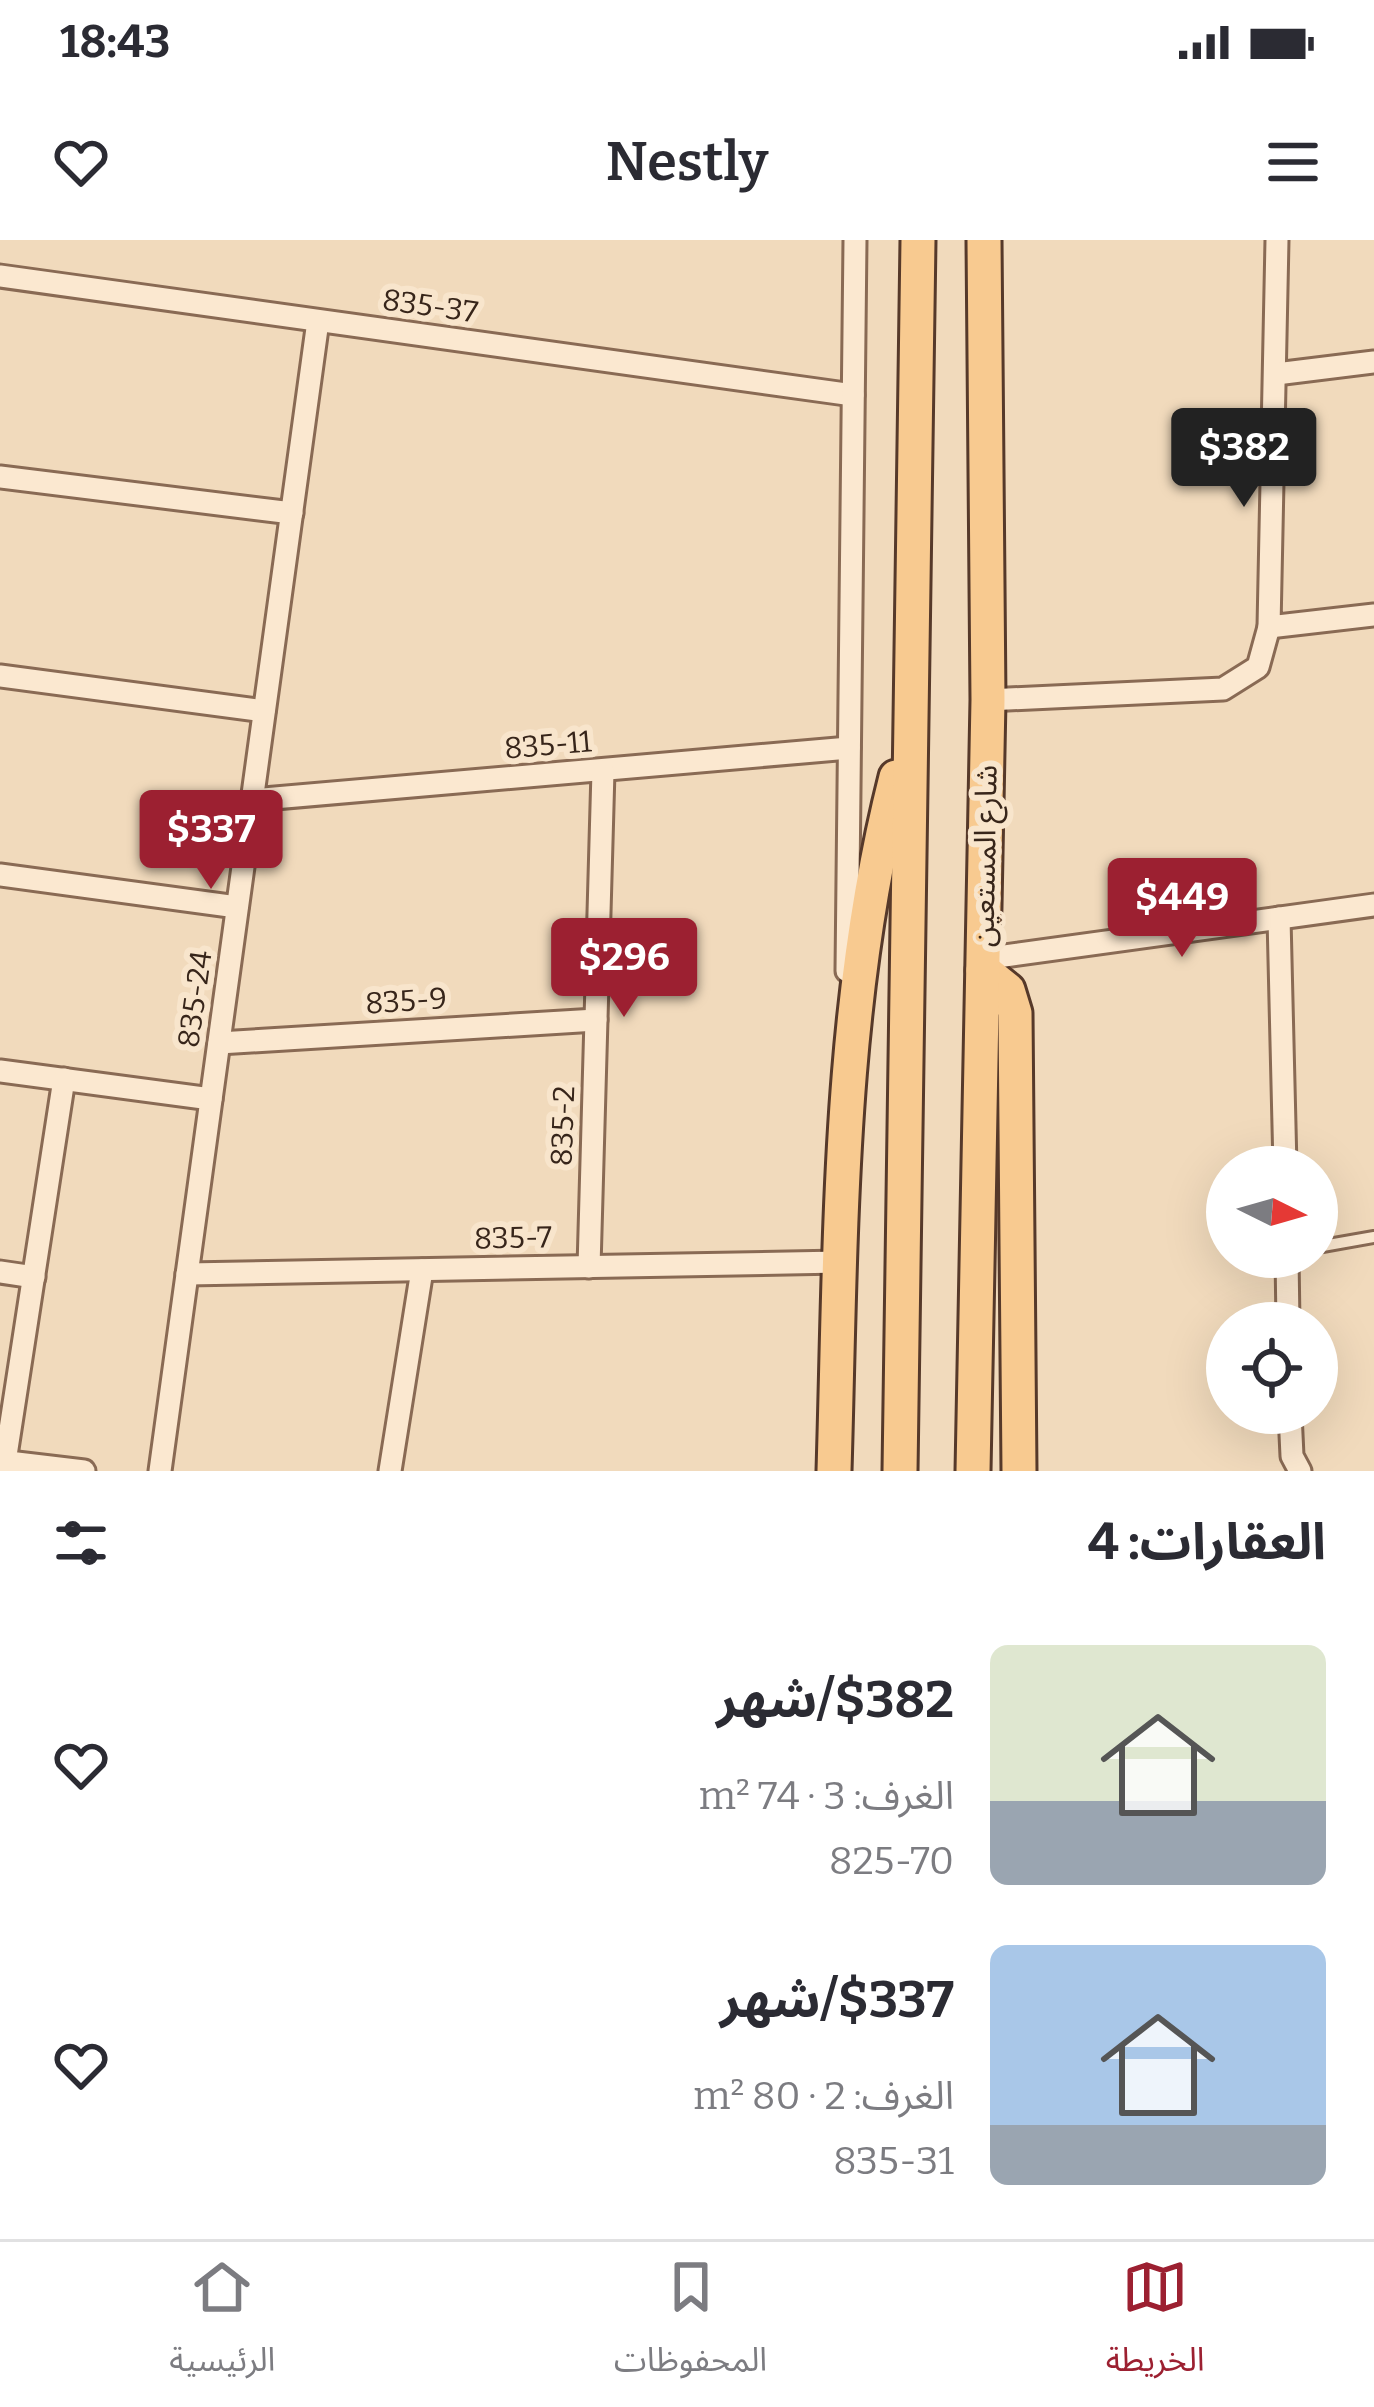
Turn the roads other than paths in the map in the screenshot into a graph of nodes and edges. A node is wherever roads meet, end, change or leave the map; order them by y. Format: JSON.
{"nodes":[{"id":1,"x":855,"y":240,"type":"edge"},
{"id":2,"x":918,"y":240,"type":"edge"},
{"id":3,"x":984,"y":240,"type":"edge"},
{"id":4,"x":1277,"y":240,"type":"edge"},
{"id":5,"x":0,"y":276,"type":"edge"},
{"id":6,"x":318,"y":321,"type":"junction"},
{"id":7,"x":1374,"y":362,"type":"edge"},
{"id":8,"x":1276,"y":374,"type":"junction"},
{"id":9,"x":853,"y":395,"type":"junction"},
{"id":10,"x":0,"y":477,"type":"edge"},
{"id":11,"x":292,"y":513,"type":"junction"},
{"id":12,"x":1374,"y":615,"type":"edge"},
{"id":13,"x":1269,"y":627,"type":"junction"},
{"id":14,"x":0,"y":676,"type":"edge"},
{"id":15,"x":988,"y":700,"type":"junction"},
{"id":16,"x":264,"y":712,"type":"junction"},
{"id":17,"x":910,"y":723,"type":"junction"},
{"id":18,"x":849,"y":748,"type":"junction"},
{"id":19,"x":603,"y":771,"type":"junction"},
{"id":20,"x":252,"y":800,"type":"junction"},
{"id":21,"x":0,"y":875,"type":"edge"},
{"id":22,"x":1374,"y":905,"type":"edge"},
{"id":23,"x":237,"y":907,"type":"junction"},
{"id":24,"x":1279,"y":918,"type":"junction"},
{"id":25,"x":983,"y":965,"type":"junction"},
{"id":26,"x":596,"y":1020,"type":"junction"},
{"id":27,"x":219,"y":1043,"type":"junction"},
{"id":28,"x":0,"y":1071,"type":"edge"},
{"id":29,"x":64,"y":1079,"type":"junction"},
{"id":30,"x":211,"y":1099,"type":"junction"},
{"id":31,"x":845,"y":1101,"type":"junction"},
{"id":32,"x":1284,"y":1146,"type":"edge"},
{"id":33,"x":1374,"y":1237,"type":"edge"},
{"id":34,"x":1338,"y":1243,"type":"edge"},
{"id":35,"x":840,"y":1262,"type":"junction"},
{"id":36,"x":589,"y":1267,"type":"junction"},
{"id":37,"x":422,"y":1270,"type":"junction"},
{"id":38,"x":0,"y":1272,"type":"edge"},
{"id":39,"x":187,"y":1274,"type":"junction"},
{"id":40,"x":34,"y":1277,"type":"junction"},
{"id":41,"x":1291,"y":1434,"type":"edge"},
{"id":42,"x":3,"y":1461,"type":"edge"},
{"id":43,"x":84,"y":1471,"type":"edge"},
{"id":44,"x":160,"y":1471,"type":"edge"},
{"id":45,"x":390,"y":1471,"type":"edge"},
{"id":46,"x":833,"y":1471,"type":"edge"},
{"id":47,"x":900,"y":1471,"type":"edge"},
{"id":48,"x":973,"y":1471,"type":"edge"},
{"id":49,"x":1018,"y":1471,"type":"edge"},
{"id":50,"x":1300,"y":1471,"type":"edge"}],
"edges":[{"from":1,"to":9,"type":"street"},
{"from":2,"to":17,"type":"main road"},
{"from":3,"to":15,"type":"main road","name":"شارع المستعين"},
{"from":4,"to":8,"type":"street"},
{"from":5,"to":6,"type":"street","name":"835-37"},
{"from":6,"to":9,"type":"street","name":"835-37"},
{"from":6,"to":11,"type":"street","name":"835-24"},
{"from":7,"to":8,"type":"street"},
{"from":8,"to":13,"type":"street"},
{"from":9,"to":18,"type":"street"},
{"from":10,"to":11,"type":"street"},
{"from":11,"to":16,"type":"street","name":"835-24"},
{"from":12,"to":13,"type":"street"},
{"from":13,"to":15,"type":"street"},
{"from":14,"to":16,"type":"street"},
{"from":15,"to":25,"type":"main road","name":"شارع المستعين"},
{"from":16,"to":20,"type":"street","name":"835-24"},
{"from":17,"to":31,"type":"main road"},
{"from":17,"to":47,"type":"main road"},
{"from":18,"to":19,"type":"street","name":"835-11"},
{"from":18,"to":31,"type":"street"},
{"from":19,"to":20,"type":"street","name":"835-11"},
{"from":19,"to":26,"type":"street","name":"835-2"},
{"from":20,"to":23,"type":"street","name":"835-24"},
{"from":21,"to":23,"type":"street"},
{"from":22,"to":24,"type":"street"},
{"from":23,"to":27,"type":"street","name":"835-24"},
{"from":24,"to":25,"type":"street"},
{"from":24,"to":32,"type":"street"},
{"from":25,"to":48,"type":"main road","name":"شارع المستعين"},
{"from":25,"to":49,"type":"main road"},
{"from":26,"to":27,"type":"street","name":"835-9"},
{"from":26,"to":36,"type":"street","name":"835-2"},
{"from":27,"to":30,"type":"street","name":"835-24"},
{"from":28,"to":29,"type":"street"},
{"from":29,"to":30,"type":"street"},
{"from":29,"to":40,"type":"street"},
{"from":30,"to":39,"type":"street","name":"835-24"},
{"from":31,"to":35,"type":"main road"},
{"from":33,"to":34,"type":"lane"},
{"from":35,"to":36,"type":"street","name":"835-7"},
{"from":35,"to":46,"type":"main road"},
{"from":36,"to":37,"type":"street","name":"835-7"},
{"from":37,"to":39,"type":"street","name":"835-7"},
{"from":37,"to":45,"type":"street"},
{"from":38,"to":40,"type":"street"},
{"from":39,"to":44,"type":"street","name":"835-24"},
{"from":40,"to":42,"type":"street"},
{"from":41,"to":50,"type":"street"},
{"from":42,"to":43,"type":"street"}]}
